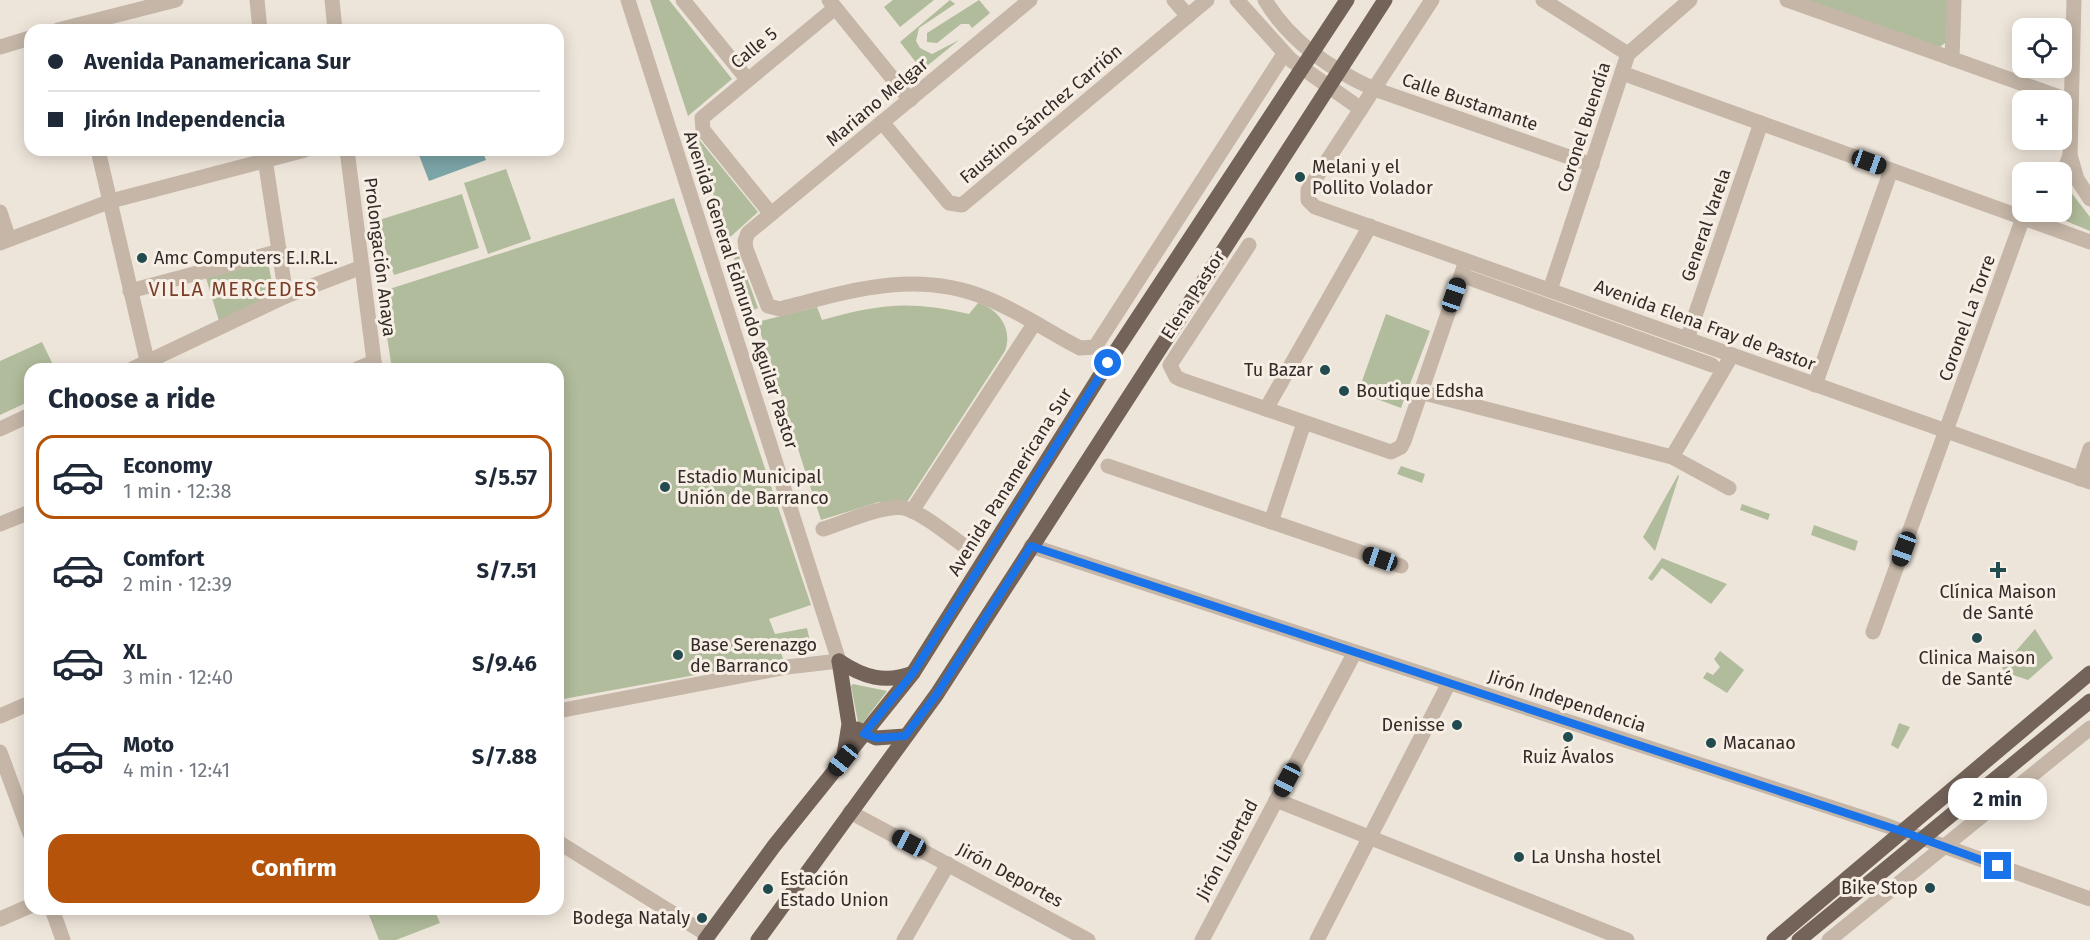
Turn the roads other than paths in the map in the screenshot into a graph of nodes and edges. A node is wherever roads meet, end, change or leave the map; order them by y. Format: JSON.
{"nodes":[{"id":1,"x":176,"y":0,"type":"edge"},
{"id":2,"x":257,"y":0,"type":"edge"},
{"id":3,"x":332,"y":0,"type":"edge"},
{"id":4,"x":628,"y":0,"type":"edge"},
{"id":5,"x":683,"y":0,"type":"edge"},
{"id":6,"x":1030,"y":0,"type":"edge"},
{"id":7,"x":1174,"y":0,"type":"edge"},
{"id":8,"x":1207,"y":0,"type":"edge"},
{"id":9,"x":1236,"y":0,"type":"edge"},
{"id":10,"x":1265,"y":0,"type":"edge"},
{"id":11,"x":1347,"y":0,"type":"edge"},
{"id":12,"x":1384,"y":0,"type":"edge"},
{"id":13,"x":1432,"y":0,"type":"edge"},
{"id":14,"x":1543,"y":0,"type":"edge"},
{"id":15,"x":1690,"y":0,"type":"edge"},
{"id":16,"x":1787,"y":0,"type":"edge"},
{"id":17,"x":1954,"y":0,"type":"edge"},
{"id":18,"x":2074,"y":0,"type":"edge"},
{"id":19,"x":832,"y":4,"type":"edge"},
{"id":20,"x":1188,"y":16,"type":"junction"},
{"id":21,"x":85,"y":24,"type":"edge"},
{"id":22,"x":259,"y":24,"type":"edge"},
{"id":23,"x":334,"y":24,"type":"edge"},
{"id":24,"x":24,"y":40,"type":"edge"},
{"id":25,"x":0,"y":47,"type":"edge"},
{"id":26,"x":1311,"y":52,"type":"junction"},
{"id":27,"x":1284,"y":54,"type":"junction"},
{"id":28,"x":1628,"y":54,"type":"junction"},
{"id":29,"x":1952,"y":59,"type":"junction"},
{"id":30,"x":1300,"y":68,"type":"junction"},
{"id":31,"x":1338,"y":71,"type":"junction"},
{"id":32,"x":1622,"y":73,"type":"junction"},
{"id":33,"x":747,"y":79,"type":"junction"},
{"id":34,"x":1328,"y":87,"type":"junction"},
{"id":35,"x":1374,"y":89,"type":"junction"},
{"id":36,"x":2040,"y":90,"type":"edge"},
{"id":37,"x":2071,"y":90,"type":"edge"},
{"id":38,"x":910,"y":99,"type":"junction"},
{"id":39,"x":1361,"y":109,"type":"junction"},
{"id":40,"x":882,"y":122,"type":"junction"},
{"id":41,"x":1761,"y":123,"type":"junction"},
{"id":42,"x":2070,"y":150,"type":"edge"},
{"id":43,"x":2070,"y":155,"type":"junction"},
{"id":44,"x":100,"y":156,"type":"edge"},
{"id":45,"x":266,"y":156,"type":"edge"},
{"id":46,"x":269,"y":156,"type":"edge"},
{"id":47,"x":348,"y":156,"type":"edge"},
{"id":48,"x":2067,"y":162,"type":"edge"},
{"id":49,"x":1592,"y":165,"type":"junction"},
{"id":50,"x":1891,"y":170,"type":"junction"},
{"id":51,"x":2090,"y":199,"type":"edge"},
{"id":52,"x":111,"y":201,"type":"junction"},
{"id":53,"x":0,"y":212,"type":"edge"},
{"id":54,"x":771,"y":214,"type":"junction"},
{"id":55,"x":2012,"y":214,"type":"edge"},
{"id":56,"x":2022,"y":222,"type":"edge"},
{"id":57,"x":2053,"y":222,"type":"edge"},
{"id":58,"x":1370,"y":226,"type":"junction"},
{"id":59,"x":4,"y":241,"type":"edge"},
{"id":60,"x":2090,"y":242,"type":"edge"},
{"id":61,"x":1249,"y":245,"type":"dead end"},
{"id":62,"x":280,"y":251,"type":"junction"},
{"id":63,"x":1466,"y":261,"type":"junction"},
{"id":64,"x":362,"y":267,"type":"junction"},
{"id":65,"x":1469,"y":278,"type":"dead end"},
{"id":66,"x":1550,"y":290,"type":"junction"},
{"id":67,"x":130,"y":291,"type":"junction"},
{"id":68,"x":286,"y":296,"type":"junction"},
{"id":69,"x":1034,"y":324,"type":"junction"},
{"id":70,"x":1688,"y":339,"type":"junction"},
{"id":71,"x":1731,"y":355,"type":"junction"},
{"id":72,"x":147,"y":363,"type":"edge"},
{"id":73,"x":154,"y":363,"type":"edge"},
{"id":74,"x":374,"y":363,"type":"edge"},
{"id":75,"x":1712,"y":366,"type":"dead end"},
{"id":76,"x":1815,"y":385,"type":"junction"},
{"id":77,"x":1420,"y":392,"type":"junction"},
{"id":78,"x":1266,"y":410,"type":"junction"},
{"id":79,"x":24,"y":418,"type":"edge"},
{"id":80,"x":1304,"y":423,"type":"junction"},
{"id":81,"x":0,"y":429,"type":"edge"},
{"id":82,"x":1947,"y":432,"type":"junction"},
{"id":83,"x":2090,"y":449,"type":"edge"},
{"id":84,"x":1672,"y":457,"type":"junction"},
{"id":85,"x":1108,"y":466,"type":"dead end"},
{"id":86,"x":2085,"y":481,"type":"edge"},
{"id":87,"x":1729,"y":488,"type":"dead end"},
{"id":88,"x":912,"y":511,"type":"junction"},
{"id":89,"x":24,"y":515,"type":"edge"},
{"id":90,"x":1271,"y":522,"type":"junction"},
{"id":91,"x":0,"y":525,"type":"edge"},
{"id":92,"x":823,"y":529,"type":"dead end"},
{"id":93,"x":1031,"y":546,"type":"junction"},
{"id":94,"x":967,"y":548,"type":"dead end"},
{"id":95,"x":1401,"y":566,"type":"dead end"},
{"id":96,"x":1874,"y":632,"type":"dead end"},
{"id":97,"x":1355,"y":652,"type":"junction"},
{"id":98,"x":839,"y":661,"type":"junction"},
{"id":99,"x":913,"y":673,"type":"junction"},
{"id":100,"x":2087,"y":681,"type":"edge"},
{"id":101,"x":1449,"y":683,"type":"junction"},
{"id":102,"x":2090,"y":701,"type":"edge"},
{"id":103,"x":24,"y":706,"type":"edge"},
{"id":104,"x":564,"y":710,"type":"edge"},
{"id":105,"x":0,"y":716,"type":"edge"},
{"id":106,"x":849,"y":724,"type":"junction"},
{"id":107,"x":2090,"y":728,"type":"edge"},
{"id":108,"x":2019,"y":732,"type":"junction"},
{"id":109,"x":864,"y":734,"type":"junction"},
{"id":110,"x":905,"y":736,"type":"junction"},
{"id":111,"x":2032,"y":749,"type":"junction"},
{"id":112,"x":0,"y":752,"type":"edge"},
{"id":113,"x":843,"y":760,"type":"junction"},
{"id":114,"x":1276,"y":800,"type":"junction"},
{"id":115,"x":850,"y":812,"type":"junction"},
{"id":116,"x":24,"y":818,"type":"edge"},
{"id":117,"x":1901,"y":831,"type":"junction"},
{"id":118,"x":1370,"y":837,"type":"junction"},
{"id":119,"x":1922,"y":838,"type":"junction"},
{"id":120,"x":564,"y":846,"type":"edge"},
{"id":121,"x":1944,"y":846,"type":"junction"},
{"id":122,"x":948,"y":864,"type":"junction"},
{"id":123,"x":2090,"y":899,"type":"edge"},
{"id":124,"x":24,"y":909,"type":"edge"},
{"id":125,"x":54,"y":915,"type":"edge"},
{"id":126,"x":0,"y":919,"type":"edge"},
{"id":127,"x":1063,"y":926,"type":"junction"},
{"id":128,"x":707,"y":938,"type":"edge"},
{"id":129,"x":63,"y":940,"type":"edge"},
{"id":130,"x":758,"y":940,"type":"edge"},
{"id":131,"x":904,"y":940,"type":"edge"},
{"id":132,"x":1055,"y":940,"type":"edge"},
{"id":133,"x":1088,"y":940,"type":"edge"},
{"id":134,"x":1202,"y":940,"type":"edge"},
{"id":135,"x":1317,"y":940,"type":"edge"},
{"id":136,"x":1628,"y":940,"type":"edge"},
{"id":137,"x":1774,"y":940,"type":"edge"},
{"id":138,"x":1799,"y":940,"type":"edge"},
{"id":139,"x":1829,"y":940,"type":"edge"}],
"edges":[{"from":1,"to":21,"type":"street"},
{"from":2,"to":22,"type":"street"},
{"from":3,"to":23,"type":"street"},
{"from":4,"to":98,"type":"street","name":"Avenida General Edmundo Aguilar Pastor"},
{"from":5,"to":33,"type":"street"},
{"from":6,"to":38,"type":"street","name":"Mariano Melgar"},
{"from":7,"to":20,"type":"street"},
{"from":8,"to":20,"type":"street","name":"Faustino Sánchez Carrión"},
{"from":9,"to":27,"type":"street"},
{"from":10,"to":26,"type":"street","name":"Calle Bustamante"},
{"from":11,"to":26,"type":"main road","name":"Avenida Panamericana Sur"},
{"from":12,"to":31,"type":"main road"},
{"from":13,"to":35,"type":"street"},
{"from":14,"to":28,"type":"street"},
{"from":15,"to":28,"type":"street","name":"Coronel Buendía"},
{"from":16,"to":29,"type":"street"},
{"from":17,"to":29,"type":"street"},
{"from":18,"to":37,"type":"street"},
{"from":19,"to":33,"type":"street","name":"Calle 5"},
{"from":19,"to":38,"type":"street"},
{"from":20,"to":40,"type":"street","name":"Faustino Sánchez Carrión"},
{"from":24,"to":25,"type":"street"},
{"from":26,"to":30,"type":"main road","name":"Avenida Panamericana Sur"},
{"from":26,"to":31,"type":"street","name":"Calle Bustamante"},
{"from":27,"to":30,"type":"street"},
{"from":27,"to":69,"type":"street"},
{"from":28,"to":32,"type":"street","name":"Coronel Buendía"},
{"from":29,"to":36,"type":"street"},
{"from":30,"to":34,"type":"street"},
{"from":30,"to":99,"type":"main road","name":"Avenida Panamericana Sur"},
{"from":31,"to":34,"type":"main road"},
{"from":31,"to":35,"type":"street","name":"Calle Bustamante"},
{"from":32,"to":41,"type":"street"},
{"from":32,"to":49,"type":"street","name":"Coronel Buendía"},
{"from":33,"to":54,"type":"street","name":"Calle 5"},
{"from":34,"to":39,"type":"street"},
{"from":34,"to":93,"type":"main road"},
{"from":35,"to":39,"type":"street"},
{"from":35,"to":49,"type":"street","name":"Calle Bustamante"},
{"from":38,"to":40,"type":"street","name":"Mariano Melgar"},
{"from":39,"to":58,"type":"street","name":"Avenida Elena Fray de Pastor"},
{"from":40,"to":54,"type":"street","name":"Mariano Melgar"},
{"from":41,"to":50,"type":"street"},
{"from":41,"to":70,"type":"street","name":"General Varela"},
{"from":42,"to":43,"type":"street"},
{"from":43,"to":48,"type":"street"},
{"from":43,"to":51,"type":"street"},
{"from":44,"to":52,"type":"street"},
{"from":45,"to":52,"type":"street"},
{"from":46,"to":62,"type":"street"},
{"from":47,"to":64,"type":"street","name":"Prolongación Anaya"},
{"from":49,"to":66,"type":"street","name":"Coronel Buendía"},
{"from":50,"to":55,"type":"street"},
{"from":50,"to":76,"type":"street"},
{"from":52,"to":59,"type":"street"},
{"from":52,"to":67,"type":"street"},
{"from":53,"to":59,"type":"street"},
{"from":54,"to":69,"type":"street","name":"Mariano Melgar"},
{"from":56,"to":82,"type":"street","name":"Coronel La Torre"},
{"from":57,"to":60,"type":"street"},
{"from":58,"to":63,"type":"street","name":"Avenida Elena Fray de Pastor"},
{"from":58,"to":78,"type":"street"},
{"from":61,"to":78,"type":"street","name":"Elena Pastor"},
{"from":62,"to":67,"type":"street"},
{"from":62,"to":68,"type":"street"},
{"from":63,"to":66,"type":"street","name":"Avenida Elena Fray de Pastor"},
{"from":63,"to":77,"type":"street"},
{"from":64,"to":68,"type":"street"},
{"from":64,"to":74,"type":"street","name":"Prolongación Anaya"},
{"from":65,"to":75,"type":"street"},
{"from":66,"to":70,"type":"street","name":"Avenida Elena Fray de Pastor"},
{"from":67,"to":72,"type":"street"},
{"from":68,"to":73,"type":"street"},
{"from":69,"to":88,"type":"street"},
{"from":70,"to":71,"type":"street","name":"Avenida Elena Fray de Pastor"},
{"from":71,"to":76,"type":"street","name":"Avenida Elena Fray de Pastor"},
{"from":71,"to":84,"type":"street"},
{"from":76,"to":82,"type":"street","name":"Avenida Elena Fray de Pastor"},
{"from":77,"to":80,"type":"street"},
{"from":77,"to":84,"type":"street"},
{"from":78,"to":80,"type":"street"},
{"from":79,"to":81,"type":"street"},
{"from":80,"to":90,"type":"street"},
{"from":82,"to":86,"type":"street","name":"Avenida Elena Fray de Pastor"},
{"from":82,"to":96,"type":"street","name":"Coronel La Torre"},
{"from":83,"to":86,"type":"street"},
{"from":84,"to":87,"type":"street"},
{"from":85,"to":90,"type":"street"},
{"from":88,"to":92,"type":"street"},
{"from":88,"to":94,"type":"street"},
{"from":89,"to":91,"type":"street"},
{"from":90,"to":95,"type":"street"},
{"from":93,"to":97,"type":"street","name":"Jirón Independencia"},
{"from":93,"to":110,"type":"main road"},
{"from":97,"to":101,"type":"street","name":"Jirón Independencia"},
{"from":97,"to":114,"type":"street","name":"Jirón Libertad"},
{"from":98,"to":99,"type":"main road"},
{"from":98,"to":104,"type":"street"},
{"from":98,"to":106,"type":"main road"},
{"from":99,"to":109,"type":"main road","name":"Avenida Panamericana Sur"},
{"from":100,"to":108,"type":"main road"},
{"from":101,"to":117,"type":"street","name":"Jirón Independencia"},
{"from":101,"to":118,"type":"street"},
{"from":102,"to":111,"type":"main road"},
{"from":103,"to":105,"type":"street"},
{"from":106,"to":109,"type":"main road"},
{"from":106,"to":113,"type":"main road"},
{"from":107,"to":121,"type":"street"},
{"from":108,"to":111,"type":"main road"},
{"from":108,"to":117,"type":"main road"},
{"from":109,"to":110,"type":"main road"},
{"from":109,"to":113,"type":"main road","name":"Avenida Panamericana Sur"},
{"from":110,"to":115,"type":"main road"},
{"from":111,"to":119,"type":"main road"},
{"from":112,"to":116,"type":"street"},
{"from":113,"to":128,"type":"main road","name":"Avenida Panamericana Sur"},
{"from":114,"to":118,"type":"street"},
{"from":114,"to":134,"type":"street","name":"Jirón Libertad"},
{"from":115,"to":122,"type":"street","name":"Jirón Deportes"},
{"from":115,"to":130,"type":"main road"},
{"from":117,"to":119,"type":"street","name":"Jirón Independencia"},
{"from":117,"to":137,"type":"main road"},
{"from":118,"to":135,"type":"street"},
{"from":118,"to":136,"type":"street"},
{"from":119,"to":121,"type":"street","name":"Jirón Independencia"},
{"from":119,"to":138,"type":"main road"},
{"from":120,"to":128,"type":"street"},
{"from":121,"to":123,"type":"street","name":"Jirón Independencia"},
{"from":121,"to":139,"type":"street"},
{"from":122,"to":127,"type":"street","name":"Jirón Deportes"},
{"from":122,"to":131,"type":"street"},
{"from":124,"to":126,"type":"street"},
{"from":125,"to":129,"type":"street"},
{"from":127,"to":132,"type":"street"},
{"from":127,"to":133,"type":"street","name":"Jirón Deportes"}]}
